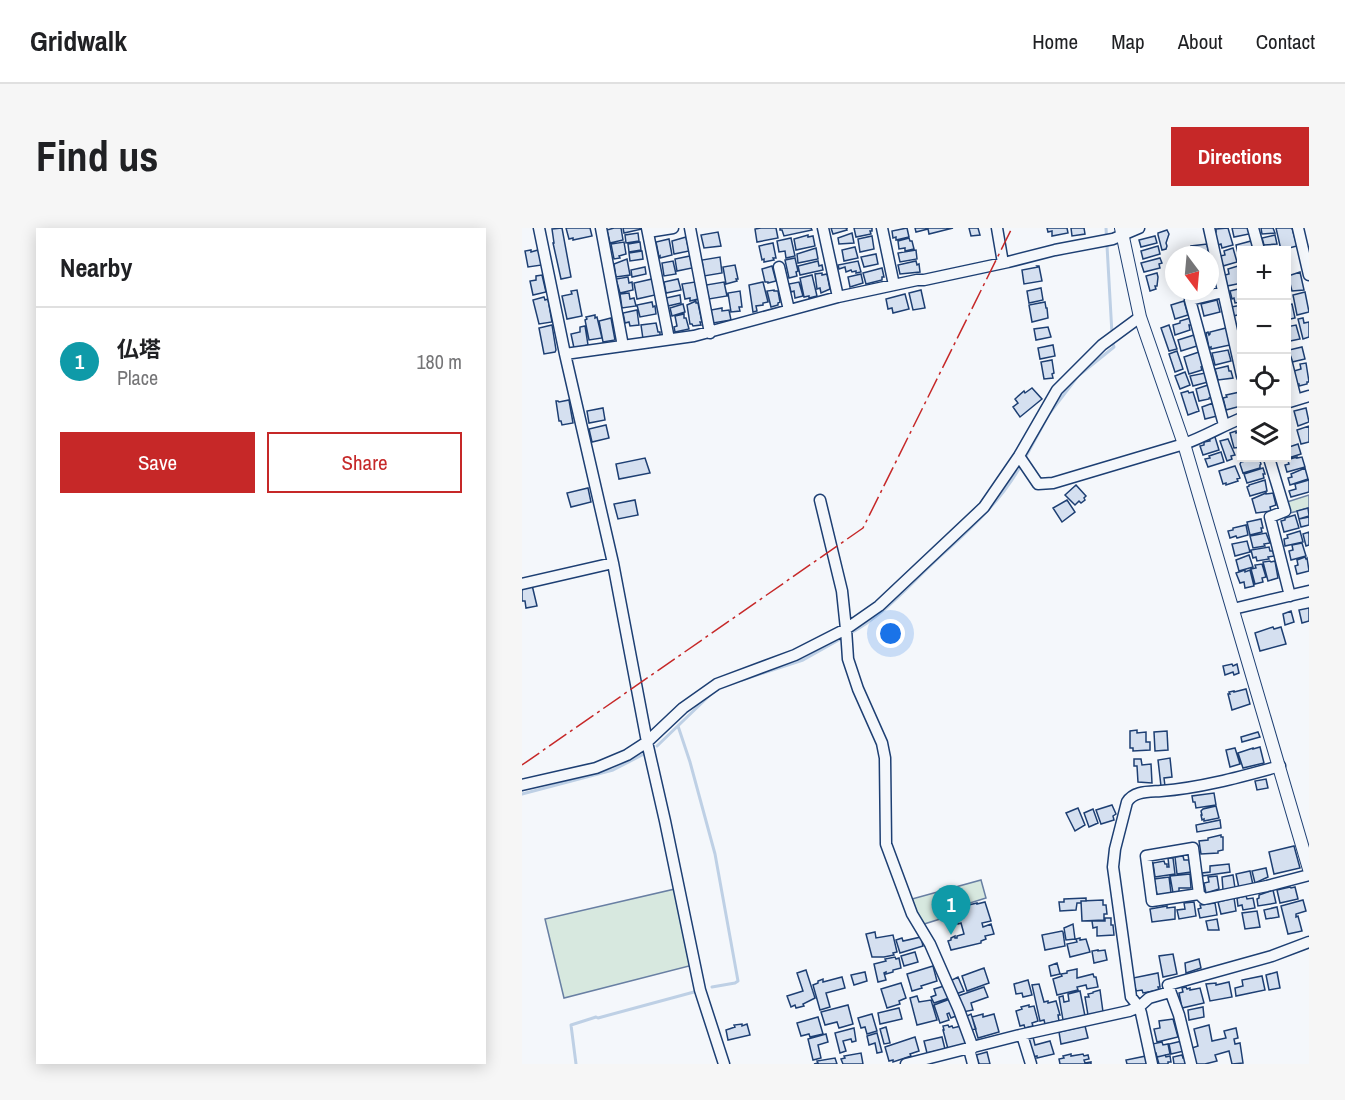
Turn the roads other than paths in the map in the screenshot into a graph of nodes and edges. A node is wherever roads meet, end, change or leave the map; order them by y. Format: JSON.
{"nodes":[{"id":1,"x":539,"y":228,"type":"edge"},
{"id":2,"x":601,"y":228,"type":"edge"},
{"id":3,"x":673,"y":228,"type":"edge"},
{"id":4,"x":690,"y":228,"type":"edge"},
{"id":5,"x":823,"y":228,"type":"edge"},
{"id":6,"x":882,"y":228,"type":"edge"},
{"id":7,"x":997,"y":228,"type":"edge"},
{"id":8,"x":1139,"y":228,"type":"edge"},
{"id":9,"x":1209,"y":228,"type":"edge"},
{"id":10,"x":1253,"y":228,"type":"edge"},
{"id":11,"x":1298,"y":228,"type":"edge"},
{"id":12,"x":647,"y":230,"type":"edge"},
{"id":13,"x":1121,"y":231,"type":"edge"},
{"id":14,"x":1258,"y":246,"type":"edge"},
{"id":15,"x":1003,"y":263,"type":"junction"},
{"id":16,"x":779,"y":267,"type":"dead end"},
{"id":17,"x":1309,"y":275,"type":"edge"},
{"id":18,"x":894,"y":285,"type":"junction"},
{"id":19,"x":1223,"y":292,"type":"junction"},
{"id":20,"x":838,"y":297,"type":"junction"},
{"id":21,"x":789,"y":310,"type":"junction"},
{"id":22,"x":1140,"y":316,"type":"junction"},
{"id":23,"x":710,"y":333,"type":"junction"},
{"id":24,"x":669,"y":339,"type":"junction"},
{"id":25,"x":623,"y":346,"type":"junction"},
{"id":26,"x":565,"y":354,"type":"junction"},
{"id":27,"x":1237,"y":354,"type":"edge"},
{"id":28,"x":1309,"y":398,"type":"edge"},
{"id":29,"x":1291,"y":401,"type":"edge"},
{"id":30,"x":1237,"y":420,"type":"edge"},
{"id":31,"x":1224,"y":425,"type":"junction"},
{"id":32,"x":1185,"y":444,"type":"junction"},
{"id":33,"x":1019,"y":456,"type":"junction"},
{"id":34,"x":1270,"y":462,"type":"edge"},
{"id":35,"x":820,"y":500,"type":"dead end"},
{"id":36,"x":613,"y":563,"type":"junction"},
{"id":37,"x":522,"y":584,"type":"edge"},
{"id":38,"x":1309,"y":591,"type":"edge"},
{"id":39,"x":1290,"y":596,"type":"junction"},
{"id":40,"x":1233,"y":609,"type":"junction"},
{"id":41,"x":846,"y":629,"type":"junction"},
{"id":42,"x":646,"y":742,"type":"junction"},
{"id":43,"x":1280,"y":766,"type":"junction"},
{"id":44,"x":522,"y":785,"type":"edge"},
{"id":45,"x":1309,"y":869,"type":"edge"},
{"id":46,"x":1309,"y":875,"type":"edge"},
{"id":47,"x":1199,"y":894,"type":"junction"},
{"id":48,"x":1309,"y":942,"type":"edge"},
{"id":49,"x":1170,"y":992,"type":"junction"},
{"id":50,"x":1139,"y":1007,"type":"junction"},
{"id":51,"x":1022,"y":1035,"type":"junction"},
{"id":52,"x":971,"y":1048,"type":"junction"},
{"id":53,"x":724,"y":1064,"type":"edge"},
{"id":54,"x":906,"y":1064,"type":"edge"},
{"id":55,"x":973,"y":1064,"type":"edge"},
{"id":56,"x":1031,"y":1064,"type":"edge"},
{"id":57,"x":1152,"y":1064,"type":"edge"},
{"id":58,"x":1191,"y":1064,"type":"edge"}],
"edges":[{"from":1,"to":26,"type":"street"},
{"from":2,"to":25,"type":"street"},
{"from":3,"to":12,"type":"street"},
{"from":4,"to":23,"type":"street"},
{"from":5,"to":20,"type":"street"},
{"from":6,"to":18,"type":"street"},
{"from":7,"to":15,"type":"street"},
{"from":8,"to":13,"type":"street"},
{"from":9,"to":19,"type":"street"},
{"from":10,"to":14,"type":"street"},
{"from":11,"to":17,"type":"street"},
{"from":12,"to":24,"type":"street"},
{"from":13,"to":15,"type":"street"},
{"from":13,"to":22,"type":"street"},
{"from":15,"to":18,"type":"street"},
{"from":16,"to":21,"type":"street"},
{"from":18,"to":20,"type":"street"},
{"from":19,"to":27,"type":"street"},
{"from":19,"to":31,"type":"street"},
{"from":20,"to":21,"type":"street"},
{"from":21,"to":23,"type":"street"},
{"from":22,"to":32,"type":"street"},
{"from":22,"to":33,"type":"street"},
{"from":23,"to":24,"type":"street"},
{"from":24,"to":25,"type":"street"},
{"from":25,"to":26,"type":"street"},
{"from":26,"to":36,"type":"street"},
{"from":28,"to":29,"type":"street"},
{"from":30,"to":31,"type":"street"},
{"from":31,"to":32,"type":"street"},
{"from":32,"to":33,"type":"street"},
{"from":32,"to":40,"type":"street"},
{"from":33,"to":41,"type":"street"},
{"from":34,"to":39,"type":"street"},
{"from":35,"to":41,"type":"street"},
{"from":36,"to":37,"type":"street"},
{"from":36,"to":42,"type":"street"},
{"from":38,"to":39,"type":"street"},
{"from":39,"to":40,"type":"street"},
{"from":40,"to":43,"type":"street"},
{"from":41,"to":42,"type":"street"},
{"from":41,"to":52,"type":"street"},
{"from":42,"to":44,"type":"street"},
{"from":42,"to":53,"type":"street"},
{"from":43,"to":45,"type":"street"},
{"from":43,"to":50,"type":"street"},
{"from":46,"to":47,"type":"street"},
{"from":47,"to":47,"type":"street"},
{"from":48,"to":49,"type":"street"},
{"from":49,"to":50,"type":"street"},
{"from":49,"to":58,"type":"street"},
{"from":50,"to":51,"type":"street"},
{"from":50,"to":57,"type":"street"},
{"from":51,"to":52,"type":"street"},
{"from":51,"to":56,"type":"street"},
{"from":52,"to":54,"type":"street"},
{"from":52,"to":55,"type":"street"}]}
